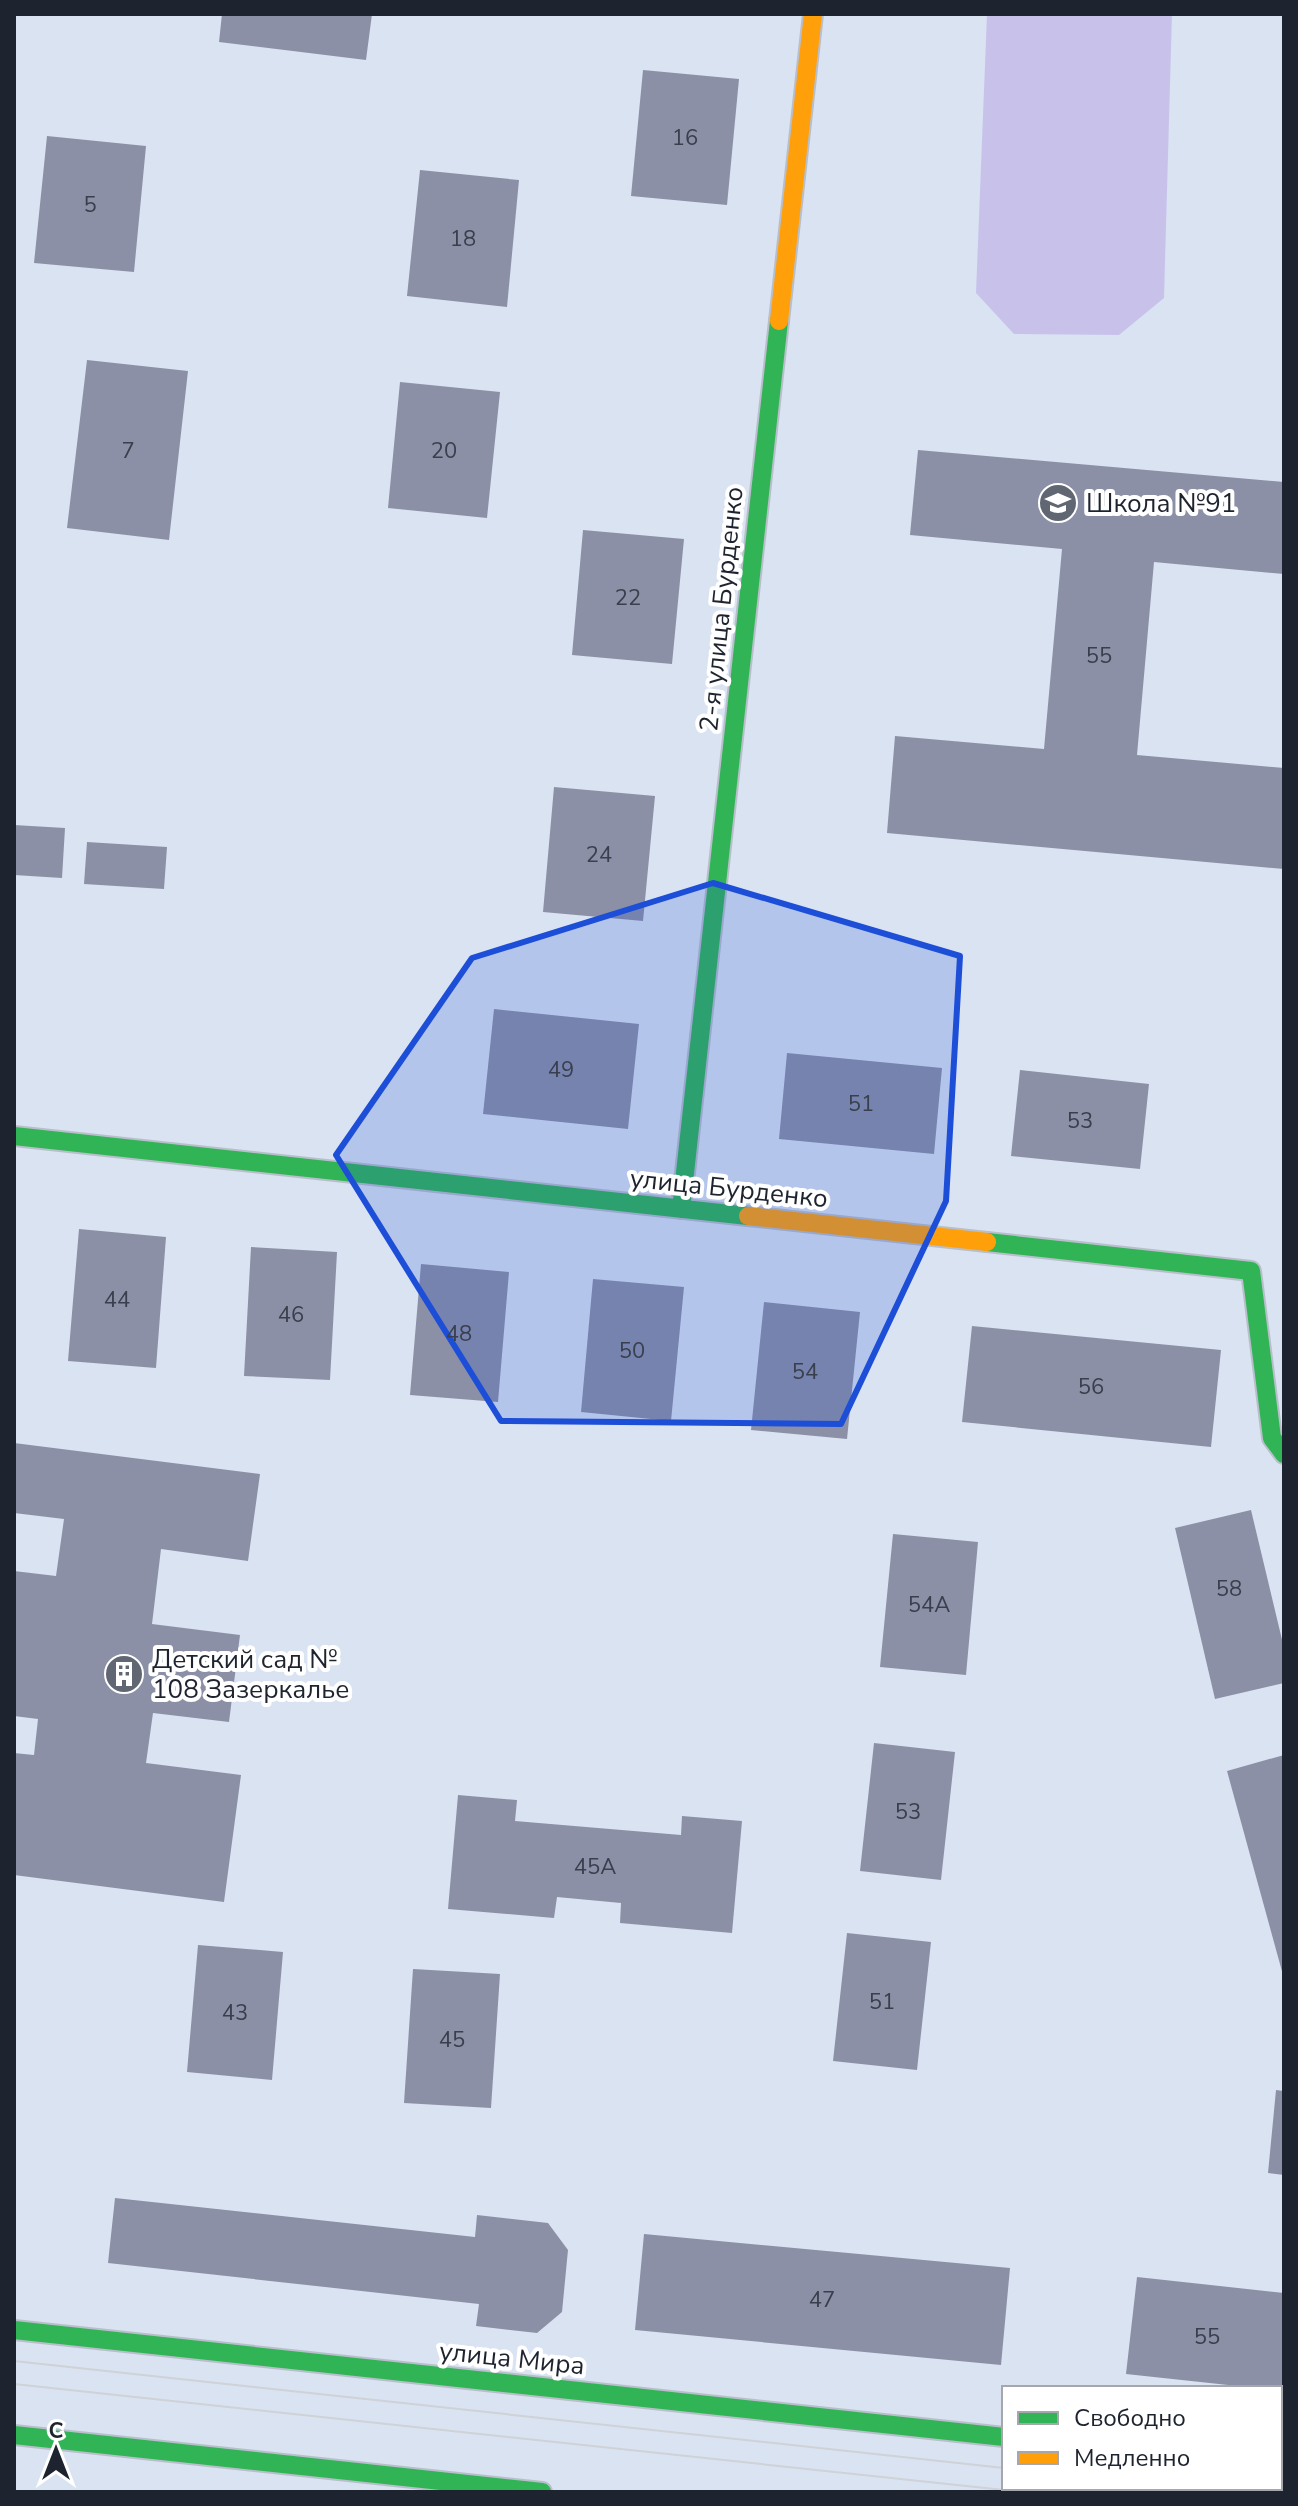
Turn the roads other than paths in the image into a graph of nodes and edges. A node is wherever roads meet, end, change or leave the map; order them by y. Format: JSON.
{"nodes":[{"id":1,"x":813,"y":14,"type":"edge"},
{"id":2,"x":14,"y":1136,"type":"edge"},
{"id":3,"x":681,"y":1209,"type":"junction"},
{"id":4,"x":1284,"y":1454,"type":"edge"},
{"id":5,"x":14,"y":2330,"type":"edge"},
{"id":6,"x":14,"y":2435,"type":"edge"},
{"id":7,"x":1002,"y":2437,"type":"edge"},
{"id":8,"x":542,"y":2492,"type":"edge"}],
"edges":[{"from":1,"to":3,"type":"street","name":"2-я улица Бурденко"},
{"from":2,"to":3,"type":"street","name":"улица Бурденко"},
{"from":3,"to":4,"type":"street","name":"улица Бурденко"},
{"from":5,"to":7,"type":"street","name":"улица Мира"},
{"from":6,"to":8,"type":"street"}]}
